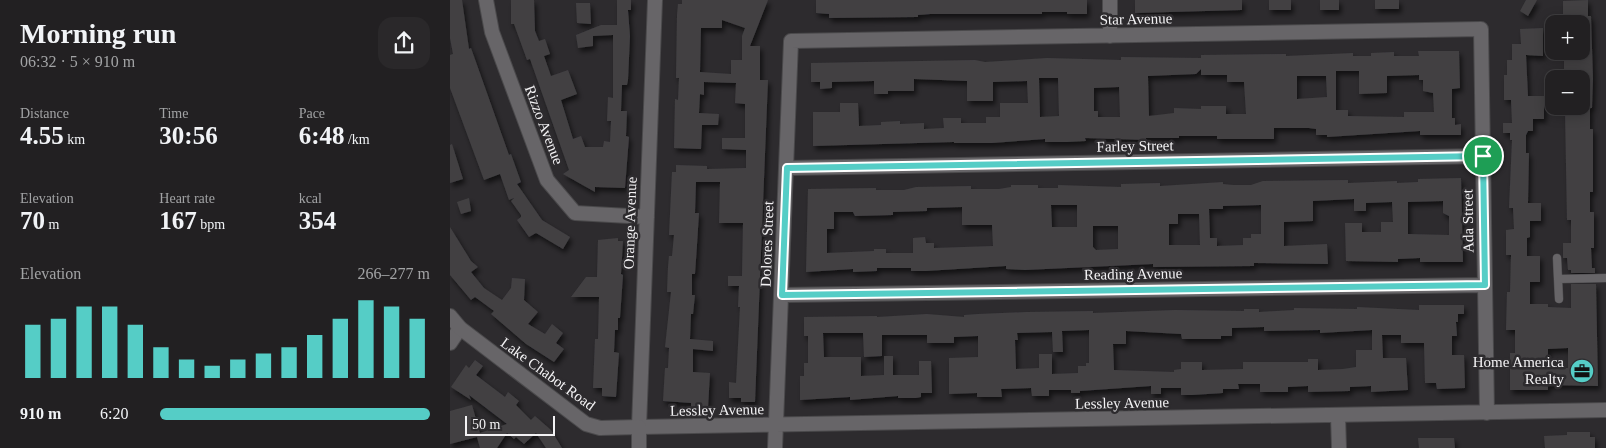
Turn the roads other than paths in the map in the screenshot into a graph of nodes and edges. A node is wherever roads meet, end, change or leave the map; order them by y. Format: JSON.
{"nodes":[{"id":1,"x":486,"y":0,"type":"edge"},
{"id":2,"x":655,"y":0,"type":"edge"},
{"id":3,"x":1110,"y":0,"type":"edge"},
{"id":4,"x":1481,"y":29,"type":"joint"},
{"id":5,"x":1110,"y":36,"type":"junction"},
{"id":6,"x":791,"y":41,"type":"joint"},
{"id":7,"x":1483,"y":156,"type":"junction"},
{"id":8,"x":787,"y":168,"type":"junction"},
{"id":9,"x":647,"y":217,"type":"junction"},
{"id":10,"x":1557,"y":258,"type":"dead end"},
{"id":11,"x":1606,"y":278,"type":"edge"},
{"id":12,"x":1558,"y":279,"type":"junction"},
{"id":13,"x":1485,"y":285,"type":"junction"},
{"id":14,"x":782,"y":295,"type":"junction"},
{"id":15,"x":1559,"y":299,"type":"dead end"},
{"id":16,"x":450,"y":316,"type":"edge"},
{"id":17,"x":460,"y":328,"type":"junction"},
{"id":18,"x":450,"y":343,"type":"edge"},
{"id":19,"x":1606,"y":410,"type":"edge"},
{"id":20,"x":1487,"y":412,"type":"junction"},
{"id":21,"x":1338,"y":416,"type":"junction"},
{"id":22,"x":776,"y":425,"type":"junction"},
{"id":23,"x":639,"y":427,"type":"junction"},
{"id":24,"x":639,"y":448,"type":"edge"},
{"id":25,"x":776,"y":448,"type":"edge"},
{"id":26,"x":1339,"y":448,"type":"edge"}],
"edges":[{"from":1,"to":9,"type":"street","name":"Rizzo Avenue"},
{"from":2,"to":9,"type":"street","name":"Orange Avenue"},
{"from":3,"to":5,"type":"street"},
{"from":4,"to":5,"type":"street","name":"Star Avenue"},
{"from":4,"to":7,"type":"street","name":"Ada Street"},
{"from":5,"to":6,"type":"street","name":"Star Avenue"},
{"from":6,"to":8,"type":"street","name":"Dolores Street"},
{"from":7,"to":8,"type":"street","name":"Farley Street"},
{"from":7,"to":13,"type":"street","name":"Ada Street"},
{"from":8,"to":14,"type":"street","name":"Dolores Street"},
{"from":9,"to":23,"type":"street","name":"Orange Avenue"},
{"from":10,"to":12,"type":"lane"},
{"from":11,"to":12,"type":"lane"},
{"from":12,"to":15,"type":"lane"},
{"from":13,"to":14,"type":"street","name":"Reading Avenue"},
{"from":13,"to":20,"type":"street","name":"Ada Street"},
{"from":14,"to":22,"type":"street","name":"Dolores Street"},
{"from":16,"to":17,"type":"street","name":"Lake Chabot Road"},
{"from":17,"to":18,"type":"street"},
{"from":17,"to":23,"type":"street","name":"Lake Chabot Road"},
{"from":19,"to":20,"type":"street","name":"Lessley Avenue"},
{"from":20,"to":21,"type":"street","name":"Lessley Avenue"},
{"from":21,"to":22,"type":"street","name":"Lessley Avenue"},
{"from":21,"to":26,"type":"street"},
{"from":22,"to":23,"type":"street","name":"Lessley Avenue"},
{"from":22,"to":25,"type":"street","name":"Dolores Street"},
{"from":23,"to":24,"type":"street","name":"Orange Avenue"}]}
